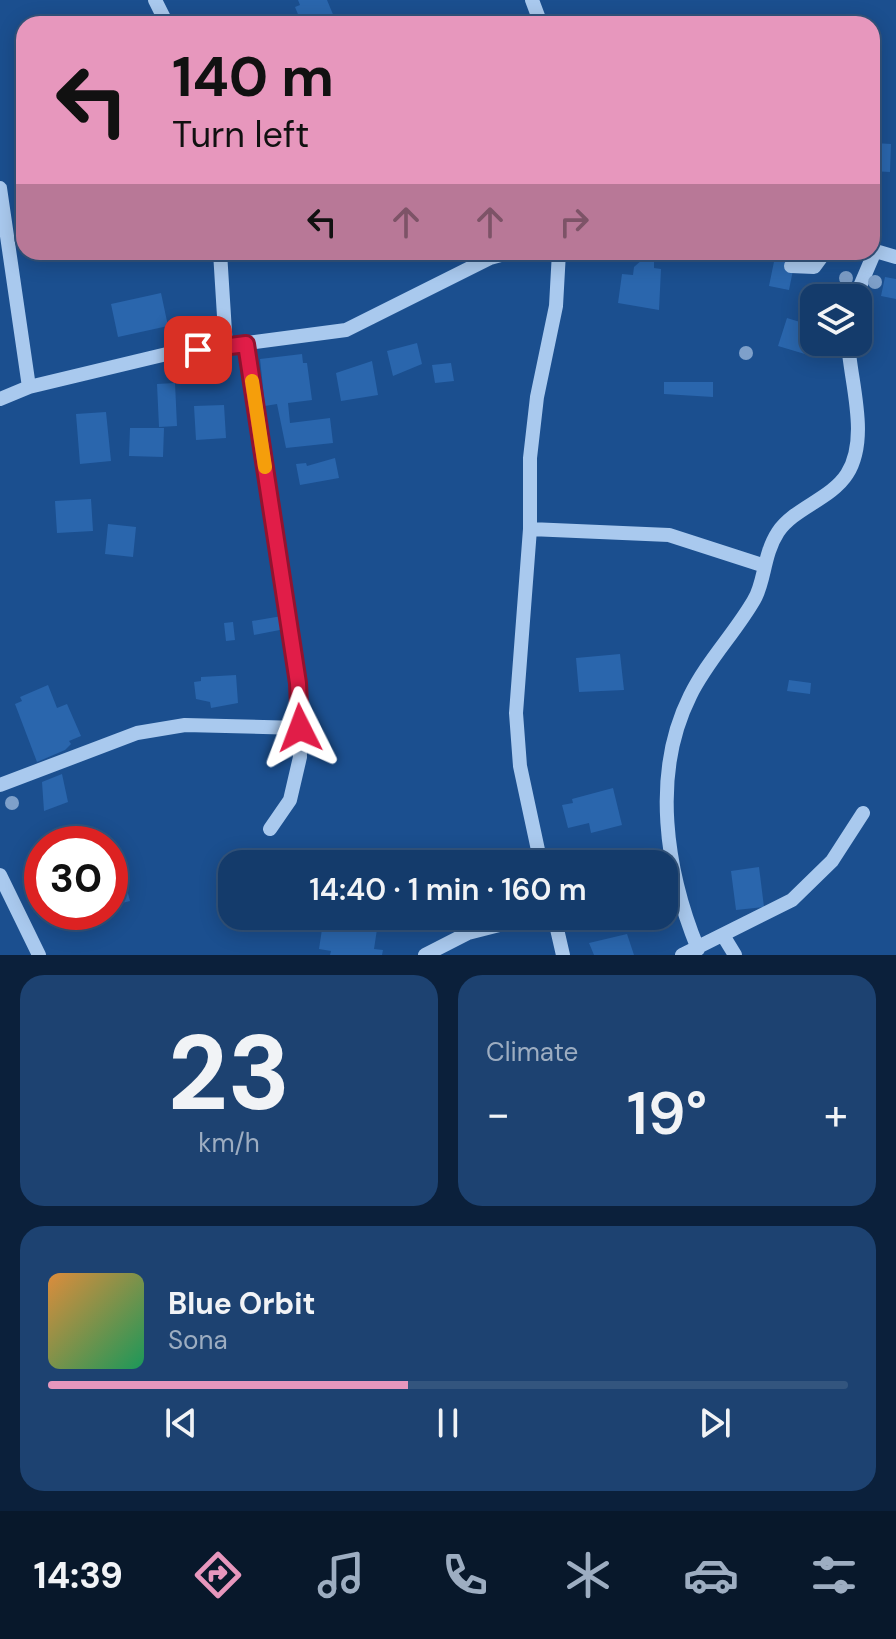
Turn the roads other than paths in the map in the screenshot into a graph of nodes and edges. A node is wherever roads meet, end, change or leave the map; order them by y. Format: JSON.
{"nodes":[{"id":1,"x":0,"y":188,"type":"edge"},
{"id":2,"x":220,"y":260,"type":"edge"},
{"id":3,"x":486,"y":260,"type":"edge"},
{"id":4,"x":559,"y":260,"type":"edge"},
{"id":5,"x":819,"y":260,"type":"edge"},
{"id":6,"x":870,"y":260,"type":"edge"},
{"id":7,"x":791,"y":266,"type":"dead end"},
{"id":8,"x":861,"y":284,"type":"edge"},
{"id":9,"x":246,"y":344,"type":"junction"},
{"id":10,"x":226,"y":348,"type":"junction"},
{"id":11,"x":849,"y":356,"type":"edge"},
{"id":12,"x":29,"y":387,"type":"junction"},
{"id":13,"x":0,"y":399,"type":"edge"},
{"id":14,"x":530,"y":529,"type":"junction"},
{"id":15,"x":762,"y":565,"type":"junction"},
{"id":16,"x":300,"y":728,"type":"junction"},
{"id":17,"x":0,"y":785,"type":"edge"},
{"id":18,"x":863,"y":813,"type":"dead end"},
{"id":19,"x":270,"y":829,"type":"dead end"},
{"id":20,"x":538,"y":850,"type":"edge"},
{"id":21,"x":0,"y":875,"type":"edge"},
{"id":22,"x":480,"y":930,"type":"edge"},
{"id":23,"x":557,"y":930,"type":"edge"},
{"id":24,"x":724,"y":937,"type":"junction"},
{"id":25,"x":698,"y":949,"type":"junction"},
{"id":26,"x":39,"y":955,"type":"edge"},
{"id":27,"x":425,"y":955,"type":"edge"},
{"id":28,"x":563,"y":955,"type":"edge"},
{"id":29,"x":682,"y":955,"type":"edge"},
{"id":30,"x":735,"y":955,"type":"edge"}],
"edges":[{"from":1,"to":12,"type":"street"},
{"from":2,"to":10,"type":"street"},
{"from":3,"to":9,"type":"street"},
{"from":4,"to":14,"type":"street"},
{"from":5,"to":7,"type":"street"},
{"from":6,"to":8,"type":"street"},
{"from":9,"to":10,"type":"street"},
{"from":9,"to":16,"type":"street"},
{"from":10,"to":12,"type":"street"},
{"from":11,"to":15,"type":"street"},
{"from":12,"to":13,"type":"street"},
{"from":14,"to":15,"type":"street"},
{"from":14,"to":20,"type":"street"},
{"from":15,"to":25,"type":"street"},
{"from":16,"to":17,"type":"street"},
{"from":16,"to":19,"type":"street"},
{"from":18,"to":24,"type":"street"},
{"from":21,"to":26,"type":"street"},
{"from":22,"to":27,"type":"street"},
{"from":23,"to":28,"type":"street"},
{"from":24,"to":25,"type":"street"},
{"from":24,"to":30,"type":"street"},
{"from":25,"to":29,"type":"street"}]}
